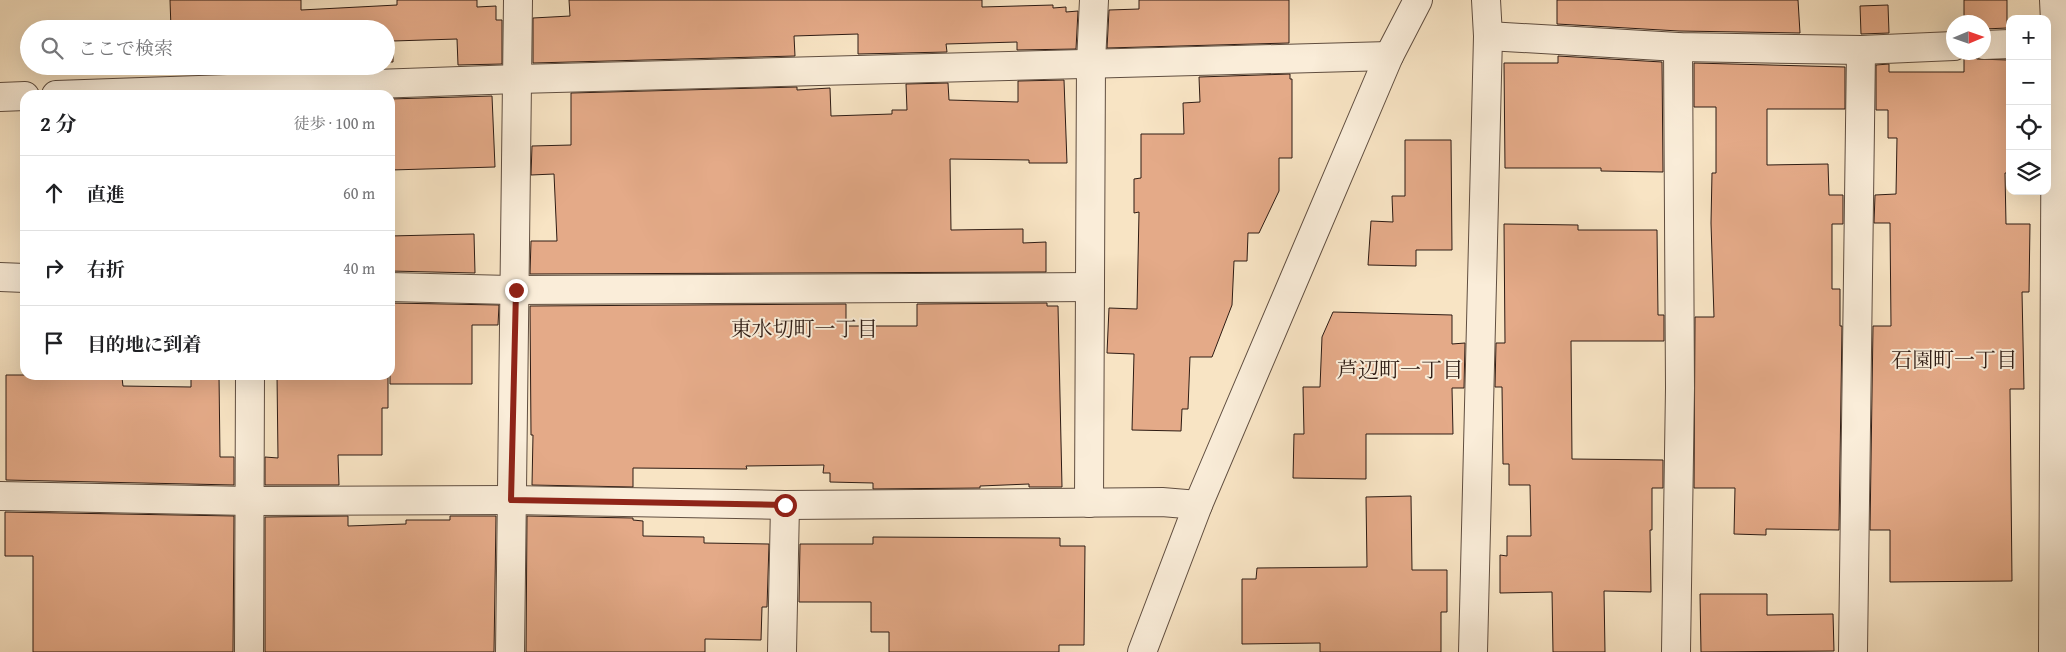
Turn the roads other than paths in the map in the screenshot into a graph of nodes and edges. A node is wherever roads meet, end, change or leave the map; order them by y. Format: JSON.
{"nodes":[{"id":1,"x":518,"y":0,"type":"edge"},
{"id":2,"x":1094,"y":0,"type":"edge"},
{"id":3,"x":1418,"y":0,"type":"edge"},
{"id":4,"x":1486,"y":0,"type":"edge"},
{"id":5,"x":2054,"y":0,"type":"edge"},
{"id":6,"x":1488,"y":36,"type":"junction"},
{"id":7,"x":2056,"y":42,"type":"edge"},
{"id":8,"x":2006,"y":44,"type":"edge"},
{"id":9,"x":1991,"y":45,"type":"edge"},
{"id":10,"x":1946,"y":46,"type":"edge"},
{"id":11,"x":1678,"y":47,"type":"junction"},
{"id":12,"x":1861,"y":50,"type":"junction"},
{"id":13,"x":1388,"y":56,"type":"junction"},
{"id":14,"x":1091,"y":62,"type":"junction"},
{"id":15,"x":518,"y":79,"type":"junction"},
{"id":16,"x":200,"y":90,"type":"edge"},
{"id":17,"x":20,"y":96,"type":"edge"},
{"id":18,"x":0,"y":97,"type":"edge"},
{"id":19,"x":0,"y":277,"type":"edge"},
{"id":20,"x":20,"y":278,"type":"edge"},
{"id":21,"x":395,"y":287,"type":"edge"},
{"id":22,"x":1090,"y":287,"type":"junction"},
{"id":23,"x":516,"y":290,"type":"junction"},
{"id":24,"x":250,"y":380,"type":"edge"},
{"id":25,"x":0,"y":496,"type":"edge"},
{"id":26,"x":511,"y":500,"type":"junction"},
{"id":27,"x":249,"y":501,"type":"junction"},
{"id":28,"x":1089,"y":503,"type":"junction"},
{"id":29,"x":785,"y":505,"type":"junction"},
{"id":30,"x":1198,"y":505,"type":"junction"},
{"id":31,"x":250,"y":652,"type":"edge"},
{"id":32,"x":510,"y":652,"type":"edge"},
{"id":33,"x":782,"y":652,"type":"edge"},
{"id":34,"x":1142,"y":652,"type":"edge"},
{"id":35,"x":1473,"y":652,"type":"edge"},
{"id":36,"x":1676,"y":652,"type":"edge"},
{"id":37,"x":1853,"y":652,"type":"edge"},
{"id":38,"x":2053,"y":652,"type":"edge"}],
"edges":[{"from":1,"to":15,"type":"street"},
{"from":2,"to":14,"type":"street"},
{"from":3,"to":13,"type":"street"},
{"from":4,"to":6,"type":"street"},
{"from":5,"to":7,"type":"street"},
{"from":6,"to":11,"type":"street"},
{"from":6,"to":35,"type":"street"},
{"from":7,"to":38,"type":"street"},
{"from":8,"to":9,"type":"street"},
{"from":10,"to":12,"type":"street"},
{"from":11,"to":12,"type":"street"},
{"from":11,"to":36,"type":"street"},
{"from":12,"to":37,"type":"street"},
{"from":13,"to":14,"type":"street"},
{"from":13,"to":30,"type":"street"},
{"from":14,"to":15,"type":"street"},
{"from":14,"to":22,"type":"street"},
{"from":15,"to":16,"type":"street"},
{"from":15,"to":23,"type":"street"},
{"from":17,"to":18,"type":"street"},
{"from":19,"to":20,"type":"street"},
{"from":21,"to":23,"type":"street"},
{"from":22,"to":23,"type":"street"},
{"from":22,"to":28,"type":"street"},
{"from":23,"to":26,"type":"street"},
{"from":24,"to":27,"type":"street"},
{"from":25,"to":27,"type":"street"},
{"from":26,"to":27,"type":"street"},
{"from":26,"to":29,"type":"street"},
{"from":26,"to":32,"type":"street"},
{"from":27,"to":31,"type":"street"},
{"from":28,"to":29,"type":"street"},
{"from":28,"to":30,"type":"street"},
{"from":29,"to":33,"type":"street"},
{"from":30,"to":34,"type":"street"}]}
